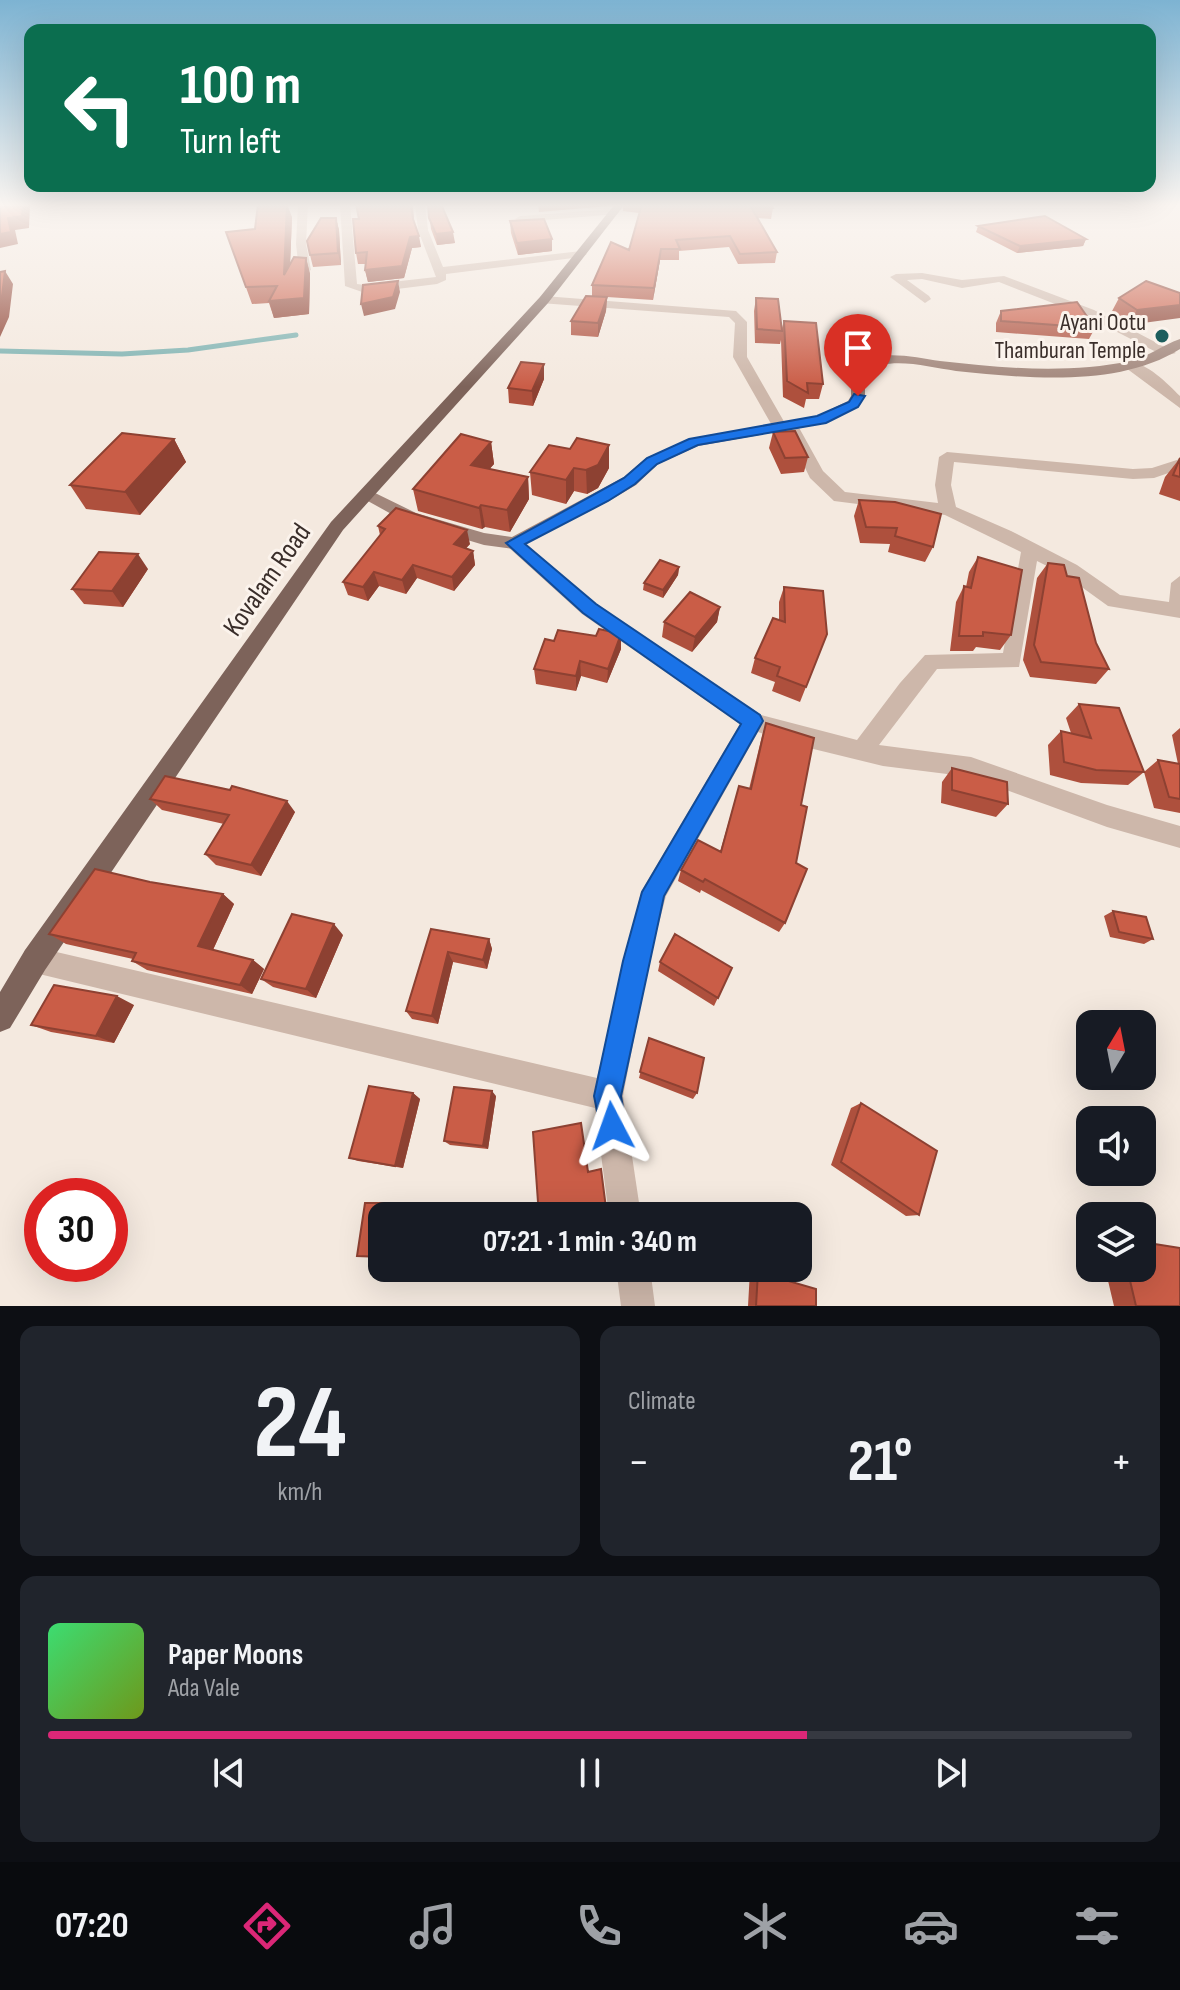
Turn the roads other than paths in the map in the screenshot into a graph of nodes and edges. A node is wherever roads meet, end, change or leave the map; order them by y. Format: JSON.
{"nodes":[{"id":1,"x":304,"y":265,"type":"edge"},
{"id":2,"x":352,"y":265,"type":"edge"},
{"id":3,"x":437,"y":265,"type":"edge"},
{"id":4,"x":490,"y":265,"type":"edge"},
{"id":5,"x":572,"y":265,"type":"edge"},
{"id":6,"x":305,"y":270,"type":"edge"},
{"id":7,"x":439,"y":271,"type":"junction"},
{"id":8,"x":925,"y":299,"type":"dead end"},
{"id":9,"x":544,"y":300,"type":"junction"},
{"id":10,"x":1175,"y":348,"type":"edge"},
{"id":11,"x":1131,"y":365,"type":"junction"},
{"id":12,"x":1180,"y":404,"type":"edge"},
{"id":13,"x":787,"y":428,"type":"junction"},
{"id":14,"x":1180,"y":464,"type":"edge"},
{"id":15,"x":365,"y":495,"type":"junction"},
{"id":16,"x":948,"y":510,"type":"junction"},
{"id":17,"x":514,"y":543,"type":"junction"},
{"id":18,"x":1030,"y":550,"type":"junction"},
{"id":19,"x":1180,"y":583,"type":"edge"},
{"id":20,"x":1179,"y":610,"type":"edge"},
{"id":21,"x":753,"y":721,"type":"junction"},
{"id":22,"x":862,"y":751,"type":"junction"},
{"id":23,"x":1180,"y":837,"type":"edge"},
{"id":24,"x":35,"y":960,"type":"junction"},
{"id":25,"x":0,"y":1018,"type":"edge"},
{"id":26,"x":608,"y":1096,"type":"junction"},
{"id":27,"x":623,"y":1202,"type":"edge"},
{"id":28,"x":635,"y":1282,"type":"edge"},
{"id":29,"x":638,"y":1306,"type":"edge"}],
"edges":[{"from":1,"to":6,"type":"street"},
{"from":2,"to":7,"type":"street"},
{"from":3,"to":7,"type":"street"},
{"from":4,"to":7,"type":"street"},
{"from":5,"to":9,"type":"main road","name":"Kovalam Road"},
{"from":8,"to":10,"type":"street"},
{"from":9,"to":13,"type":"street"},
{"from":9,"to":15,"type":"main road","name":"Kovalam Road"},
{"from":10,"to":11,"type":"main road"},
{"from":11,"to":12,"type":"street"},
{"from":11,"to":13,"type":"main road"},
{"from":13,"to":16,"type":"street"},
{"from":13,"to":17,"type":"main road"},
{"from":14,"to":16,"type":"street"},
{"from":15,"to":17,"type":"main road"},
{"from":15,"to":24,"type":"main road","name":"Kovalam Road"},
{"from":16,"to":18,"type":"street"},
{"from":17,"to":21,"type":"street"},
{"from":18,"to":20,"type":"street"},
{"from":18,"to":22,"type":"street"},
{"from":19,"to":20,"type":"street"},
{"from":21,"to":22,"type":"street"},
{"from":21,"to":26,"type":"street"},
{"from":22,"to":23,"type":"street"},
{"from":24,"to":25,"type":"main road","name":"Kovalam Road"},
{"from":24,"to":26,"type":"street"},
{"from":26,"to":27,"type":"street"},
{"from":28,"to":29,"type":"street"}]}
